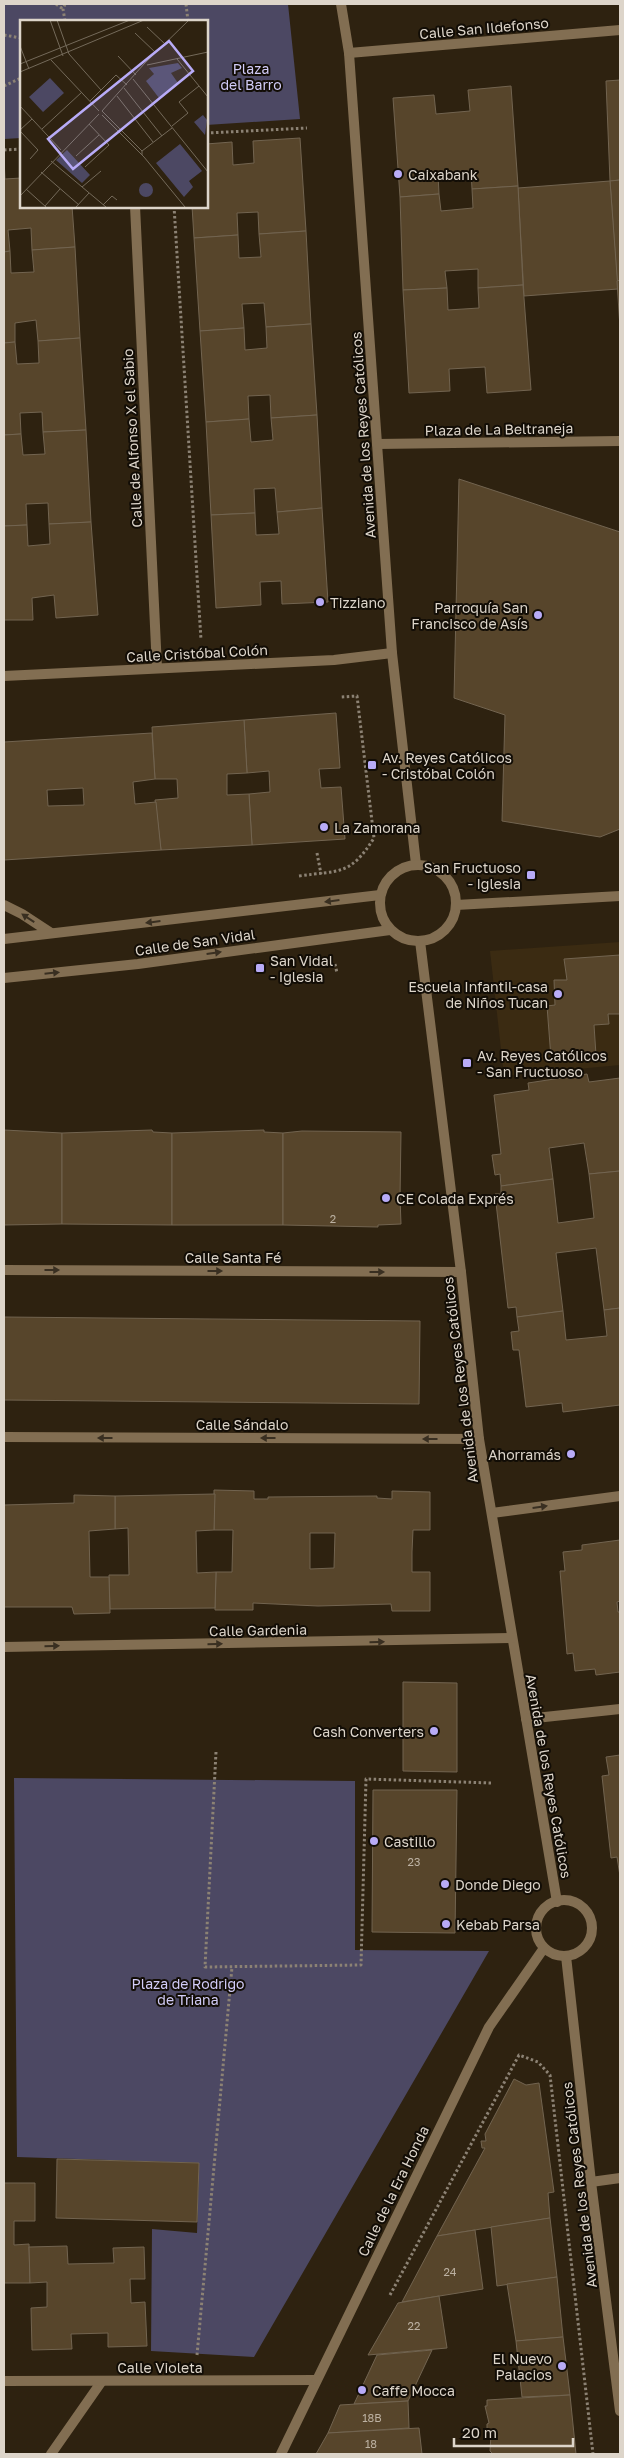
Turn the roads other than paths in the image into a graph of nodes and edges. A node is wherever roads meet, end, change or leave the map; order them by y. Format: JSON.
{"nodes":[{"id":1,"x":341,"y":4,"type":"edge"},
{"id":2,"x":620,"y":30,"type":"edge"},
{"id":3,"x":349,"y":53,"type":"junction"},
{"id":4,"x":135,"y":208,"type":"edge"},
{"id":5,"x":620,"y":441,"type":"edge"},
{"id":6,"x":377,"y":444,"type":"junction"},
{"id":7,"x":392,"y":653,"type":"junction"},
{"id":8,"x":157,"y":668,"type":"junction"},
{"id":9,"x":4,"y":676,"type":"edge"},
{"id":10,"x":416,"y":864,"type":"junction"},
{"id":11,"x":380,"y":895,"type":"junction"},
{"id":12,"x":620,"y":896,"type":"edge"},
{"id":13,"x":4,"y":905,"type":"edge"},
{"id":14,"x":456,"y":905,"type":"junction"},
{"id":15,"x":390,"y":930,"type":"junction"},
{"id":16,"x":51,"y":933,"type":"junction"},
{"id":17,"x":4,"y":939,"type":"edge"},
{"id":18,"x":420,"y":941,"type":"junction"},
{"id":19,"x":4,"y":978,"type":"edge"},
{"id":20,"x":4,"y":1270,"type":"edge"},
{"id":21,"x":461,"y":1272,"type":"junction"},
{"id":22,"x":4,"y":1438,"type":"edge"},
{"id":23,"x":479,"y":1438,"type":"junction"},
{"id":24,"x":620,"y":1496,"type":"edge"},
{"id":25,"x":492,"y":1513,"type":"junction"},
{"id":26,"x":512,"y":1638,"type":"junction"},
{"id":27,"x":4,"y":1647,"type":"edge"},
{"id":28,"x":620,"y":1710,"type":"edge"},
{"id":29,"x":526,"y":1719,"type":"junction"},
{"id":30,"x":556,"y":1902,"type":"junction"},
{"id":31,"x":544,"y":1948,"type":"junction"},
{"id":32,"x":566,"y":1956,"type":"junction"},
{"id":33,"x":620,"y":2178,"type":"edge"},
{"id":34,"x":591,"y":2182,"type":"junction"},
{"id":35,"x":315,"y":2380,"type":"junction"},
{"id":36,"x":4,"y":2381,"type":"edge"},
{"id":37,"x":102,"y":2381,"type":"junction"},
{"id":38,"x":619,"y":2387,"type":"edge"},
{"id":39,"x":620,"y":2411,"type":"edge"},
{"id":40,"x":51,"y":2454,"type":"edge"},
{"id":41,"x":281,"y":2454,"type":"edge"}],
"edges":[{"from":1,"to":3,"type":"street","name":"Avenida de los Reyes Católicos"},
{"from":2,"to":3,"type":"street","name":"Calle San Ildefonso"},
{"from":3,"to":6,"type":"street","name":"Avenida de los Reyes Católicos"},
{"from":4,"to":8,"type":"street","name":"Calle de Alfonso X el Sabio"},
{"from":5,"to":6,"type":"street","name":"Plaza de La Beltraneja"},
{"from":6,"to":7,"type":"street","name":"Avenida de los Reyes Católicos"},
{"from":7,"to":8,"type":"street","name":"Calle Cristóbal Colón"},
{"from":7,"to":10,"type":"street","name":"Avenida de los Reyes Católicos"},
{"from":8,"to":9,"type":"street","name":"Calle Cristóbal Colón"},
{"from":10,"to":11,"type":"street"},
{"from":10,"to":14,"type":"street"},
{"from":11,"to":15,"type":"street"},
{"from":11,"to":16,"type":"street","name":"Calle de San Vidal","one_way":true},
{"from":12,"to":14,"type":"street"},
{"from":16,"to":13,"type":"street","one_way":true},
{"from":14,"to":18,"type":"street"},
{"from":15,"to":18,"type":"street"},
{"from":19,"to":15,"type":"street","name":"Calle de San Vidal","one_way":true},
{"from":16,"to":17,"type":"street","name":"Calle de San Vidal"},
{"from":18,"to":21,"type":"street","name":"Avenida de los Reyes Católicos"},
{"from":20,"to":21,"type":"street","name":"Calle Santa Fé","one_way":true},
{"from":21,"to":23,"type":"street","name":"Avenida de los Reyes Católicos"},
{"from":23,"to":22,"type":"street","name":"Calle Sándalo","one_way":true},
{"from":23,"to":25,"type":"street","name":"Avenida de los Reyes Católicos"},
{"from":25,"to":24,"type":"street","one_way":true},
{"from":25,"to":26,"type":"street","name":"Avenida de los Reyes Católicos"},
{"from":27,"to":26,"type":"street","name":"Calle Gardenia","one_way":true},
{"from":26,"to":29,"type":"street","name":"Avenida de los Reyes Católicos"},
{"from":28,"to":29,"type":"street"},
{"from":29,"to":30,"type":"street","name":"Avenida de los Reyes Católicos"},
{"from":30,"to":31,"type":"street"},
{"from":30,"to":32,"type":"street"},
{"from":31,"to":32,"type":"street"},
{"from":31,"to":35,"type":"street","name":"Calle de la Era Honda"},
{"from":32,"to":34,"type":"street","name":"Avenida de los Reyes Católicos"},
{"from":33,"to":34,"type":"street"},
{"from":34,"to":38,"type":"street","name":"Avenida de los Reyes Católicos"},
{"from":35,"to":37,"type":"street","name":"Calle Violeta"},
{"from":35,"to":41,"type":"street","name":"Calle de la Era Honda"},
{"from":36,"to":37,"type":"street","name":"Calle Violeta"},
{"from":37,"to":40,"type":"street"},
{"from":38,"to":39,"type":"street","name":"Avenida de los Reyes Católicos"}]}
